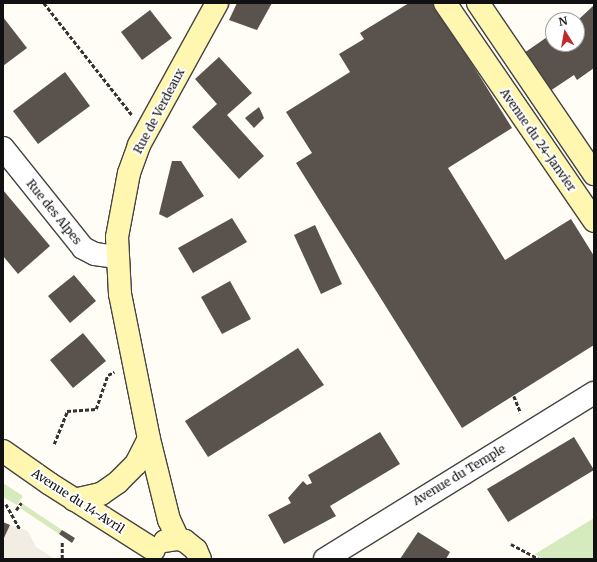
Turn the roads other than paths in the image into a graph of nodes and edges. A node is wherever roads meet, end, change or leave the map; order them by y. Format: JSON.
{"nodes":[{"id":1,"x":217,"y":3,"type":"edge"},
{"id":2,"x":445,"y":3,"type":"edge"},
{"id":3,"x":478,"y":3,"type":"edge"},
{"id":4,"x":506,"y":45,"type":"junction"},
{"id":5,"x":483,"y":60,"type":"junction"},
{"id":6,"x":3,"y":148,"type":"edge"},
{"id":7,"x":594,"y":174,"type":"edge"},
{"id":8,"x":594,"y":221,"type":"edge"},
{"id":9,"x":117,"y":257,"type":"junction"},
{"id":10,"x":594,"y":393,"type":"edge"},
{"id":11,"x":149,"y":439,"type":"junction"},
{"id":12,"x":3,"y":451,"type":"edge"},
{"id":13,"x":74,"y":500,"type":"junction"},
{"id":14,"x":178,"y":539,"type":"junction"},
{"id":15,"x":151,"y":554,"type":"edge"},
{"id":16,"x":200,"y":559,"type":"edge"},
{"id":17,"x":325,"y":559,"type":"edge"}],
"edges":[{"from":1,"to":9,"type":"street","name":"Rue de Verdeaux"},
{"from":2,"to":5,"type":"street","name":"Avenue du 24-Janvier"},
{"from":3,"to":4,"type":"street"},
{"from":4,"to":5,"type":"street"},
{"from":4,"to":7,"type":"street"},
{"from":5,"to":8,"type":"street","name":"Avenue du 24-Janvier"},
{"from":6,"to":9,"type":"street","name":"Rue des Alpes"},
{"from":9,"to":11,"type":"street","name":"Rue de Verdeaux"},
{"from":10,"to":17,"type":"street","name":"Avenue du Temple"},
{"from":11,"to":13,"type":"street"},
{"from":11,"to":14,"type":"street","name":"Rue de Verdeaux"},
{"from":12,"to":13,"type":"street","name":"Avenue du 14-Avril"},
{"from":13,"to":15,"type":"street","name":"Avenue du 14-Avril"},
{"from":14,"to":15,"type":"street","name":"Avenue du 14-Avril"},
{"from":14,"to":16,"type":"street"}]}
